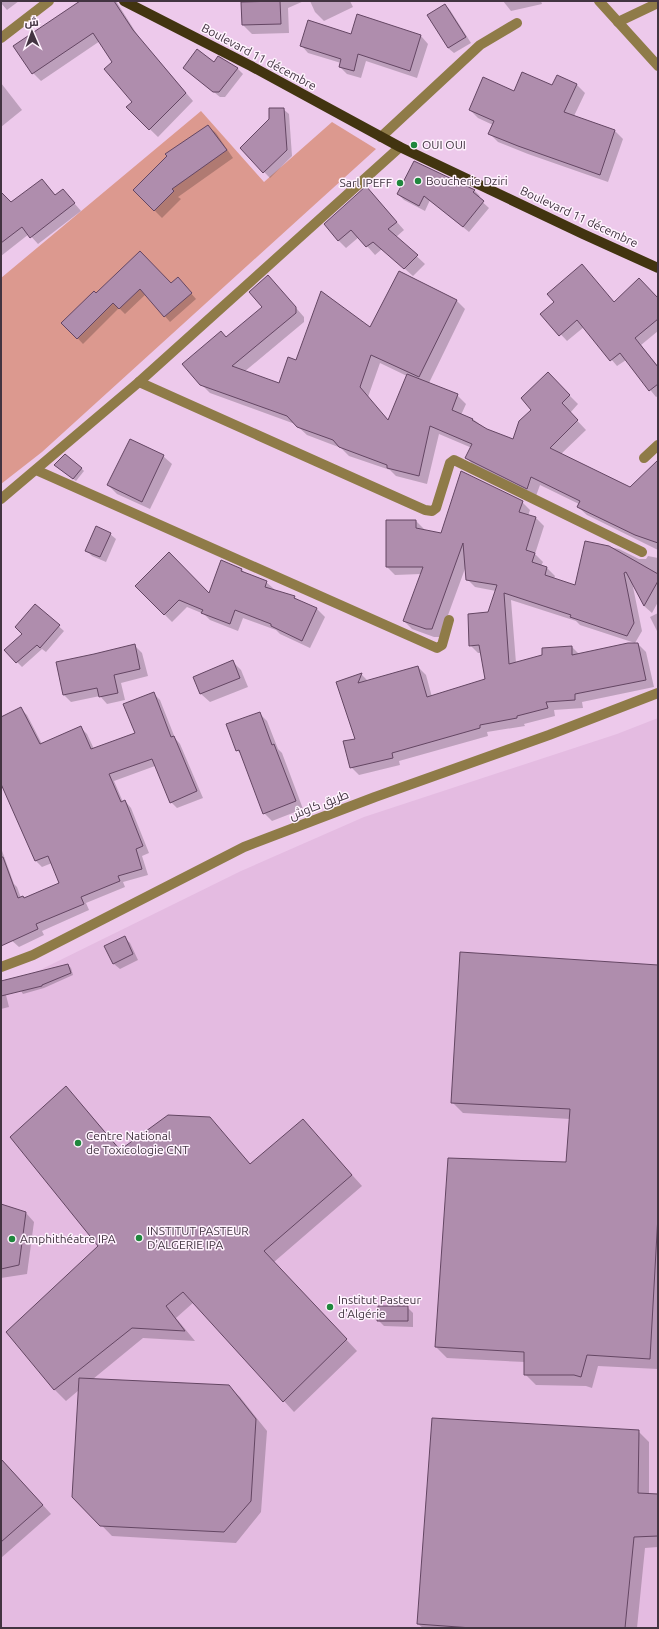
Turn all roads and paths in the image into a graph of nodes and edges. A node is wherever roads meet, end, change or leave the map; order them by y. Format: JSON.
{"nodes":[{"id":1,"x":49,"y":1,"type":"edge"},
{"id":2,"x":124,"y":1,"type":"edge"},
{"id":3,"x":599,"y":1,"type":"edge"},
{"id":4,"x":658,"y":3,"type":"edge"},
{"id":5,"x":618,"y":22,"type":"junction"},
{"id":6,"x":517,"y":23,"type":"dead end"},
{"id":7,"x":1,"y":38,"type":"edge"},
{"id":8,"x":658,"y":66,"type":"edge"},
{"id":9,"x":381,"y":137,"type":"junction"},
{"id":10,"x":400,"y":147,"type":"junction"},
{"id":11,"x":658,"y":268,"type":"edge"},
{"id":12,"x":139,"y":382,"type":"junction"},
{"id":13,"x":658,"y":445,"type":"edge"},
{"id":14,"x":644,"y":458,"type":"dead end"},
{"id":15,"x":36,"y":470,"type":"junction"},
{"id":16,"x":1,"y":499,"type":"edge"},
{"id":17,"x":642,"y":552,"type":"dead end"},
{"id":18,"x":448,"y":620,"type":"dead end"},
{"id":19,"x":658,"y":693,"type":"edge"},
{"id":20,"x":1,"y":967,"type":"edge"}],
"edges":[{"from":1,"to":7,"type":"street"},
{"from":2,"to":9,"type":"main road","name":"Boulevard 11 décembre"},
{"from":3,"to":5,"type":"street"},
{"from":4,"to":5,"type":"street"},
{"from":5,"to":8,"type":"street"},
{"from":6,"to":9,"type":"street"},
{"from":9,"to":10,"type":"main road","name":"Boulevard 11 décembre"},
{"from":10,"to":11,"type":"main road","name":"Boulevard 11 décembre"},
{"from":10,"to":12,"type":"street"},
{"from":12,"to":15,"type":"street"},
{"from":12,"to":17,"type":"street"},
{"from":13,"to":14,"type":"street"},
{"from":15,"to":16,"type":"street"},
{"from":15,"to":18,"type":"street"},
{"from":19,"to":20,"type":"street","name":"طريق كاوش"}]}
